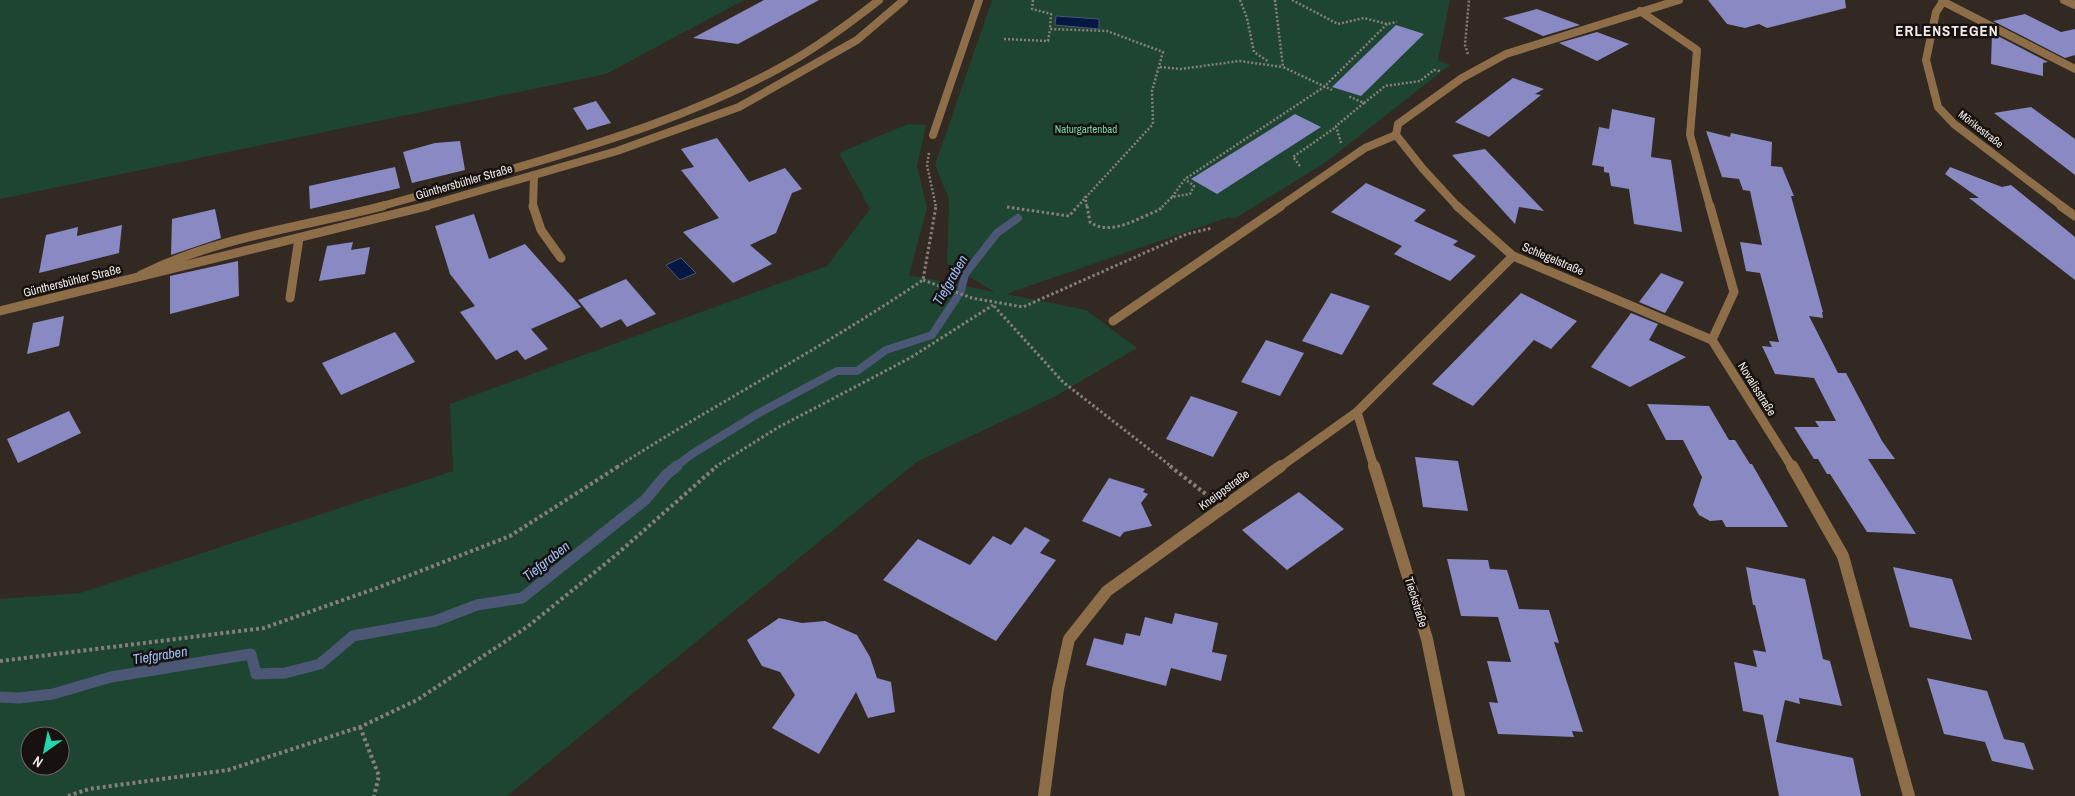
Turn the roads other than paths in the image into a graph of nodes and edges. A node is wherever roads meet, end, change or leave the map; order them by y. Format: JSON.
{"nodes":[{"id":1,"x":879,"y":0,"type":"edge"},
{"id":2,"x":904,"y":0,"type":"edge"},
{"id":3,"x":980,"y":0,"type":"edge"},
{"id":4,"x":1679,"y":0,"type":"edge"},
{"id":5,"x":2064,"y":0,"type":"edge"},
{"id":6,"x":1943,"y":1,"type":"edge"},
{"id":7,"x":2075,"y":6,"type":"edge"},
{"id":8,"x":1640,"y":11,"type":"junction"},
{"id":9,"x":2075,"y":69,"type":"edge"},
{"id":10,"x":933,"y":135,"type":"road end"},
{"id":11,"x":1396,"y":135,"type":"junction"},
{"id":12,"x":534,"y":175,"type":"junction"},
{"id":13,"x":2075,"y":216,"type":"edge"},
{"id":14,"x":299,"y":238,"type":"junction"},
{"id":15,"x":1513,"y":256,"type":"junction"},
{"id":16,"x":561,"y":258,"type":"dead end"},
{"id":17,"x":138,"y":277,"type":"junction"},
{"id":18,"x":290,"y":298,"type":"dead end"},
{"id":19,"x":0,"y":312,"type":"edge"},
{"id":20,"x":1113,"y":321,"type":"dead end"},
{"id":21,"x":1712,"y":340,"type":"junction"},
{"id":22,"x":1357,"y":412,"type":"junction"},
{"id":23,"x":1044,"y":796,"type":"edge"},
{"id":24,"x":1459,"y":796,"type":"edge"},
{"id":25,"x":1909,"y":796,"type":"edge"}],
"edges":[{"from":1,"to":17,"type":"street"},
{"from":2,"to":12,"type":"street","name":"Günthersbühler Straße"},
{"from":3,"to":10,"type":"street"},
{"from":4,"to":8,"type":"street"},
{"from":5,"to":7,"type":"street"},
{"from":6,"to":9,"type":"street","name":"Mörikestraße"},
{"from":6,"to":13,"type":"street","name":"Mörikestraße"},
{"from":8,"to":11,"type":"street"},
{"from":8,"to":21,"type":"street"},
{"from":11,"to":15,"type":"street","name":"Schlegelstraße"},
{"from":11,"to":20,"type":"street"},
{"from":12,"to":14,"type":"street","name":"Günthersbühler Straße"},
{"from":12,"to":16,"type":"street"},
{"from":14,"to":17,"type":"street","name":"Günthersbühler Straße"},
{"from":14,"to":18,"type":"street"},
{"from":15,"to":21,"type":"street","name":"Schlegelstraße"},
{"from":15,"to":22,"type":"street","name":"Kneippstraße"},
{"from":17,"to":19,"type":"street","name":"Günthersbühler Straße"},
{"from":21,"to":25,"type":"street","name":"Novalisstraße"},
{"from":22,"to":23,"type":"street","name":"Kneippstraße"},
{"from":22,"to":24,"type":"street","name":"Tieckstraße"}]}
